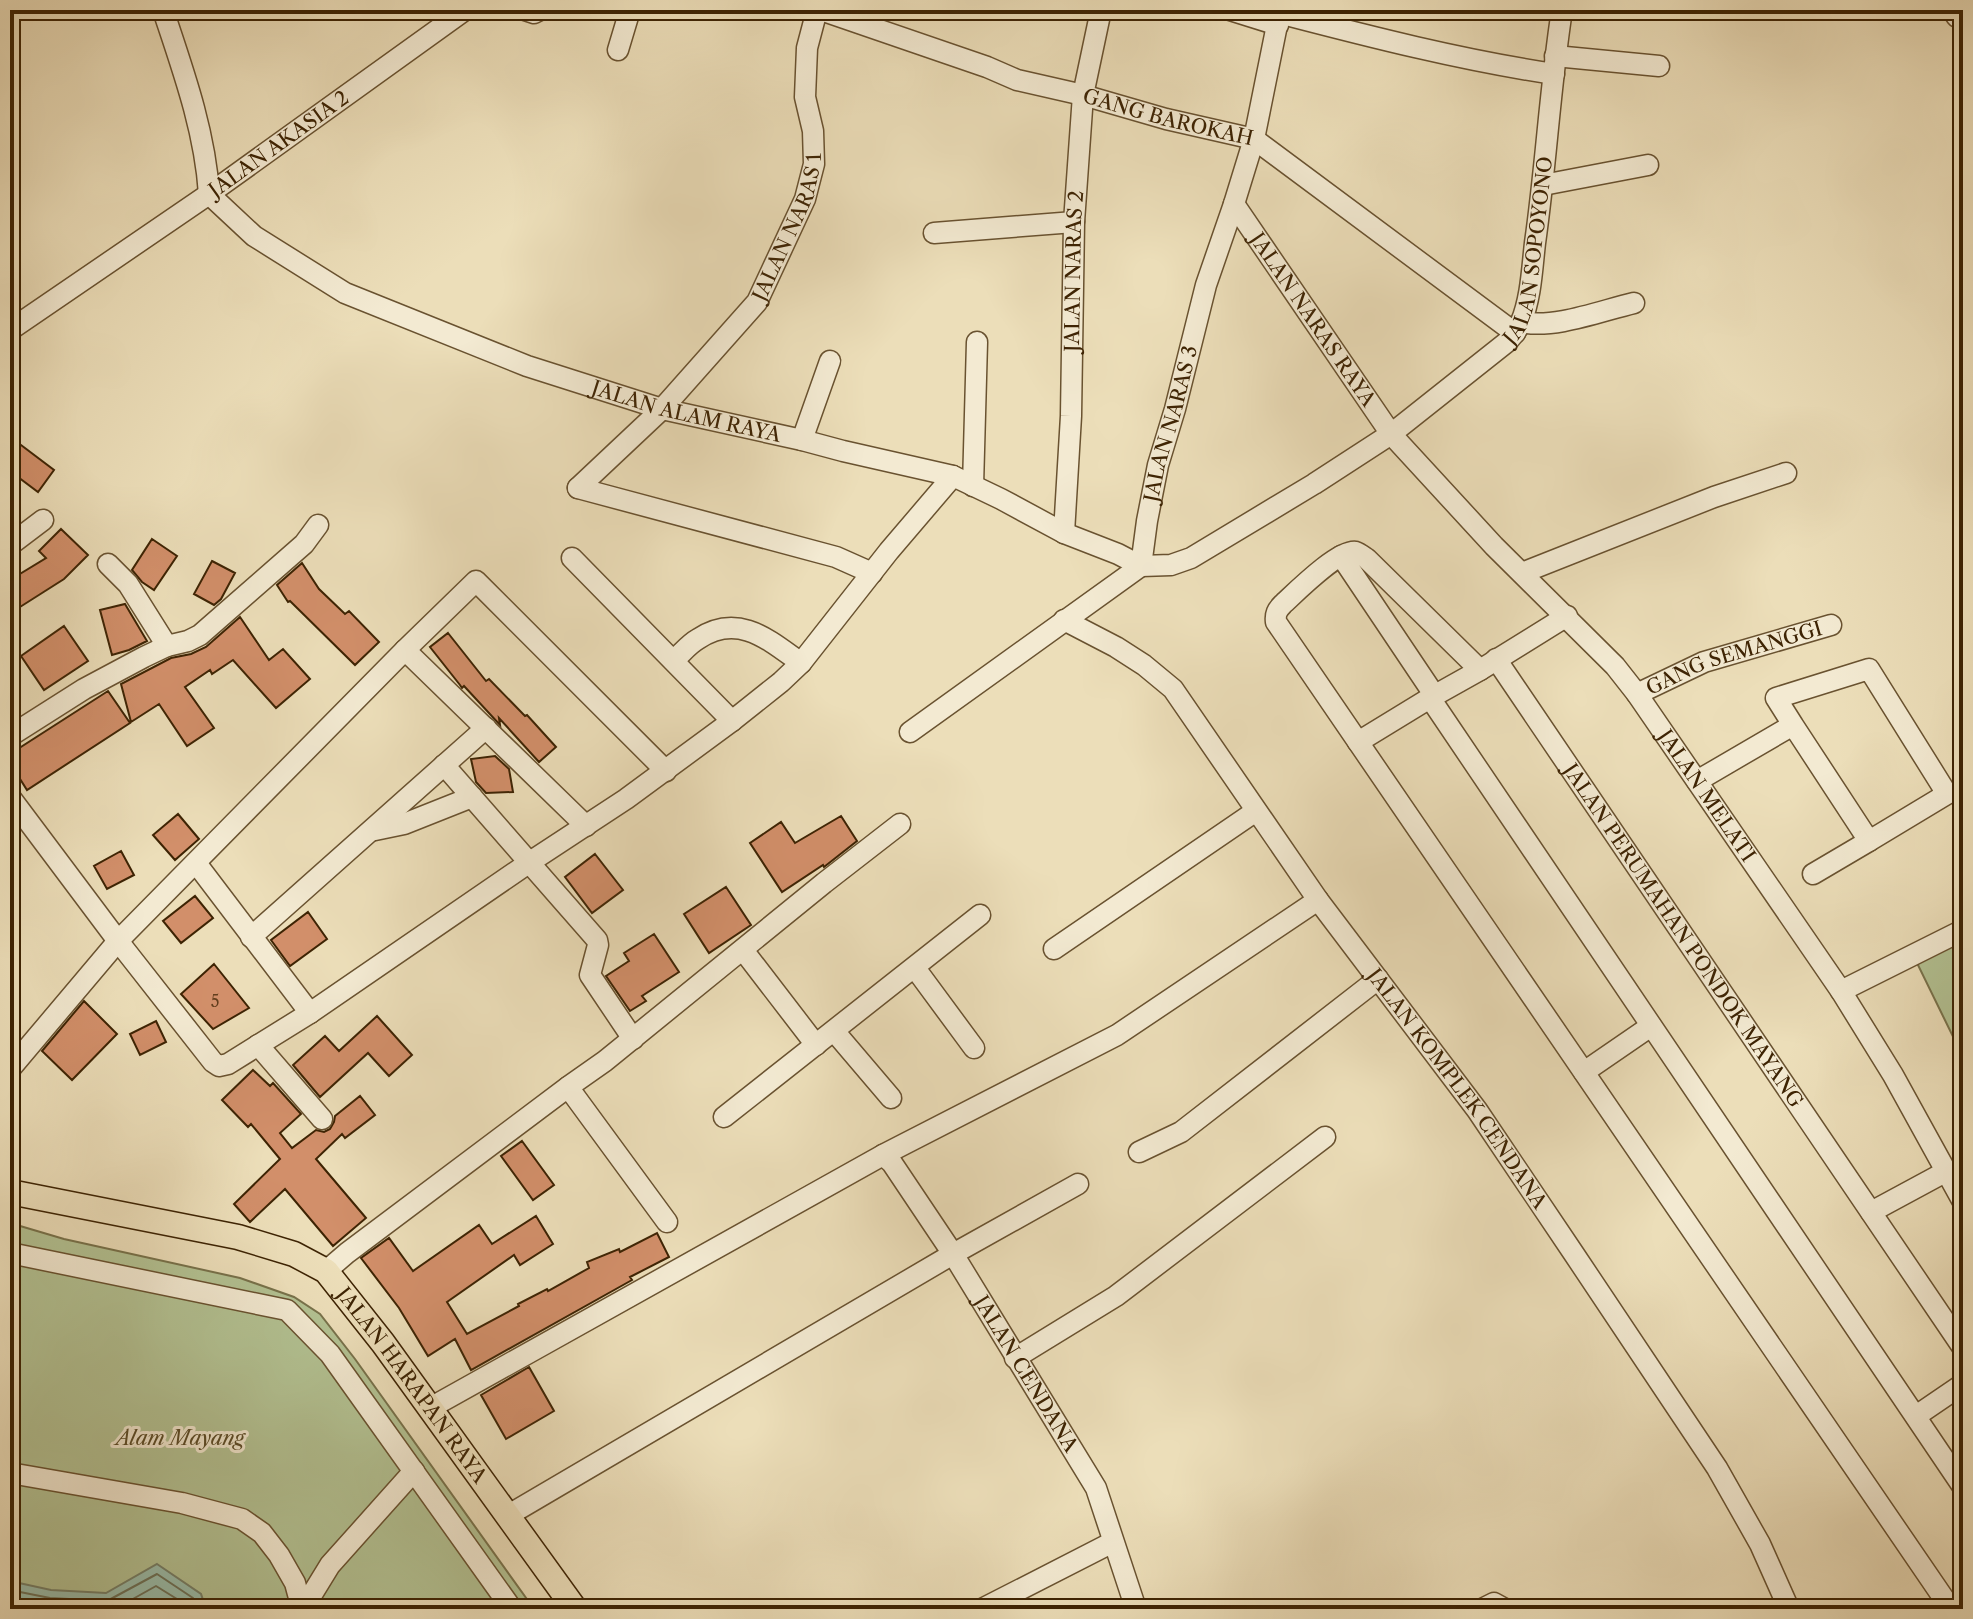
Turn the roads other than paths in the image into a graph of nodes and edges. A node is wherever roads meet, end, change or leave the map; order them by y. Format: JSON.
{"nodes":[{"id":1,"x":163,"y":10,"type":"edge"},
{"id":2,"x":465,"y":10,"type":"edge"},
{"id":3,"x":525,"y":10,"type":"edge"},
{"id":4,"x":540,"y":10,"type":"edge"},
{"id":5,"x":630,"y":10,"type":"edge"},
{"id":6,"x":819,"y":10,"type":"edge"},
{"id":7,"x":1101,"y":10,"type":"edge"},
{"id":8,"x":1230,"y":10,"type":"edge"},
{"id":9,"x":1562,"y":10,"type":"edge"},
{"id":10,"x":1952,"y":10,"type":"edge"},
{"id":11,"x":1279,"y":16,"type":"edge"},
{"id":12,"x":1963,"y":19,"type":"edge"},
{"id":13,"x":618,"y":50,"type":"dead end"},
{"id":14,"x":1554,"y":65,"type":"junction"},
{"id":15,"x":1659,"y":66,"type":"dead end"},
{"id":16,"x":1083,"y":95,"type":"junction"},
{"id":17,"x":1254,"y":139,"type":"junction"},
{"id":18,"x":1648,"y":165,"type":"dead end"},
{"id":19,"x":1543,"y":185,"type":"junction"},
{"id":20,"x":209,"y":194,"type":"junction"},
{"id":21,"x":1234,"y":204,"type":"junction"},
{"id":22,"x":1074,"y":222,"type":"junction"},
{"id":23,"x":934,"y":233,"type":"dead end"},
{"id":24,"x":1634,"y":303,"type":"dead end"},
{"id":25,"x":1518,"y":327,"type":"junction"},
{"id":26,"x":10,"y":330,"type":"edge"},
{"id":27,"x":977,"y":342,"type":"dead end"},
{"id":28,"x":830,"y":361,"type":"dead end"},
{"id":29,"x":662,"y":409,"type":"junction"},
{"id":30,"x":1391,"y":434,"type":"junction"},
{"id":31,"x":802,"y":440,"type":"junction"},
{"id":32,"x":1786,"y":473,"type":"dead end"},
{"id":33,"x":953,"y":476,"type":"junction"},
{"id":34,"x":973,"y":486,"type":"junction"},
{"id":35,"x":43,"y":520,"type":"dead end"},
{"id":36,"x":318,"y":525,"type":"dead end"},
{"id":37,"x":1064,"y":533,"type":"junction"},
{"id":38,"x":10,"y":545,"type":"edge"},
{"id":39,"x":1341,"y":556,"type":"junction"},
{"id":40,"x":572,"y":558,"type":"dead end"},
{"id":41,"x":108,"y":564,"type":"dead end"},
{"id":42,"x":1141,"y":566,"type":"junction"},
{"id":43,"x":872,"y":573,"type":"junction"},
{"id":44,"x":1522,"y":573,"type":"junction"},
{"id":45,"x":1567,"y":616,"type":"junction"},
{"id":46,"x":1064,"y":620,"type":"junction"},
{"id":47,"x":1831,"y":625,"type":"dead end"},
{"id":48,"x":167,"y":646,"type":"junction"},
{"id":49,"x":405,"y":650,"type":"junction"},
{"id":50,"x":674,"y":660,"type":"junction"},
{"id":51,"x":801,"y":663,"type":"junction"},
{"id":52,"x":1488,"y":664,"type":"junction"},
{"id":53,"x":1637,"y":694,"type":"junction"},
{"id":54,"x":1432,"y":697,"type":"junction"},
{"id":55,"x":732,"y":721,"type":"junction"},
{"id":56,"x":1793,"y":725,"type":"junction"},
{"id":57,"x":486,"y":728,"type":"junction"},
{"id":58,"x":910,"y":732,"type":"dead end"},
{"id":59,"x":10,"y":736,"type":"edge"},
{"id":60,"x":1358,"y":742,"type":"junction"},
{"id":61,"x":444,"y":765,"type":"junction"},
{"id":62,"x":666,"y":771,"type":"junction"},
{"id":63,"x":1697,"y":781,"type":"junction"},
{"id":64,"x":10,"y":797,"type":"edge"},
{"id":65,"x":472,"y":797,"type":"junction"},
{"id":66,"x":1256,"y":811,"type":"junction"},
{"id":67,"x":900,"y":824,"type":"dead end"},
{"id":68,"x":586,"y":826,"type":"junction"},
{"id":69,"x":371,"y":831,"type":"junction"},
{"id":70,"x":1869,"y":841,"type":"junction"},
{"id":71,"x":530,"y":862,"type":"junction"},
{"id":72,"x":196,"y":863,"type":"junction"},
{"id":73,"x":1813,"y":874,"type":"dead end"},
{"id":74,"x":1318,"y":900,"type":"junction"},
{"id":75,"x":980,"y":915,"type":"dead end"},
{"id":76,"x":1963,"y":930,"type":"edge"},
{"id":77,"x":251,"y":937,"type":"junction"},
{"id":78,"x":118,"y":941,"type":"junction"},
{"id":79,"x":1054,"y":949,"type":"dead end"},
{"id":80,"x":743,"y":950,"type":"junction"},
{"id":81,"x":915,"y":968,"type":"junction"},
{"id":82,"x":1378,"y":979,"type":"junction"},
{"id":83,"x":1841,"y":991,"type":"junction"},
{"id":84,"x":310,"y":1013,"type":"junction"},
{"id":85,"x":1651,"y":1026,"type":"junction"},
{"id":86,"x":834,"y":1031,"type":"junction"},
{"id":87,"x":633,"y":1039,"type":"junction"},
{"id":88,"x":258,"y":1045,"type":"junction"},
{"id":89,"x":816,"y":1045,"type":"junction"},
{"id":90,"x":974,"y":1048,"type":"dead end"},
{"id":91,"x":10,"y":1069,"type":"edge"},
{"id":92,"x":1584,"y":1072,"type":"junction"},
{"id":93,"x":568,"y":1087,"type":"junction"},
{"id":94,"x":891,"y":1098,"type":"dead end"},
{"id":95,"x":724,"y":1117,"type":"dead end"},
{"id":96,"x":322,"y":1119,"type":"dead end"},
{"id":97,"x":1325,"y":1137,"type":"dead end"},
{"id":98,"x":1139,"y":1152,"type":"dead end"},
{"id":99,"x":883,"y":1155,"type":"junction"},
{"id":100,"x":1947,"y":1171,"type":"junction"},
{"id":101,"x":1078,"y":1184,"type":"dead end"},
{"id":102,"x":10,"y":1192,"type":"edge"},
{"id":103,"x":1963,"y":1202,"type":"edge"},
{"id":104,"x":1871,"y":1212,"type":"junction"},
{"id":105,"x":667,"y":1222,"type":"dead end"},
{"id":106,"x":10,"y":1253,"type":"edge"},
{"id":107,"x":953,"y":1254,"type":"junction"},
{"id":108,"x":326,"y":1271,"type":"junction"},
{"id":109,"x":1963,"y":1348,"type":"edge"},
{"id":110,"x":1015,"y":1358,"type":"junction"},
{"id":111,"x":1963,"y":1384,"type":"edge"},
{"id":112,"x":430,"y":1408,"type":"junction"},
{"id":113,"x":1916,"y":1416,"type":"junction"},
{"id":114,"x":414,"y":1471,"type":"junction"},
{"id":115,"x":10,"y":1473,"type":"edge"},
{"id":116,"x":1963,"y":1487,"type":"edge"},
{"id":117,"x":507,"y":1516,"type":"junction"},
{"id":118,"x":1113,"y":1542,"type":"junction"},
{"id":119,"x":302,"y":1609,"type":"edge"},
{"id":120,"x":512,"y":1609,"type":"edge"},
{"id":121,"x":575,"y":1609,"type":"edge"},
{"id":122,"x":982,"y":1609,"type":"edge"},
{"id":123,"x":1136,"y":1609,"type":"edge"},
{"id":124,"x":1482,"y":1609,"type":"edge"},
{"id":125,"x":1505,"y":1609,"type":"edge"},
{"id":126,"x":1789,"y":1609,"type":"edge"},
{"id":127,"x":1951,"y":1609,"type":"edge"}],
"edges":[{"from":1,"to":20,"type":"street","name":"JALAN AKASIA 2"},
{"from":2,"to":20,"type":"street","name":"JALAN AKASIA 2"},
{"from":3,"to":4,"type":"street"},
{"from":5,"to":13,"type":"street"},
{"from":6,"to":16,"type":"street","name":"GANG BAROKAH"},
{"from":6,"to":29,"type":"street","name":"JALAN NARAS 1"},
{"from":7,"to":16,"type":"street","name":"JALAN NARAS 2"},
{"from":8,"to":11,"type":"street"},
{"from":9,"to":14,"type":"street","name":"JALAN SOPOYONO"},
{"from":10,"to":12,"type":"street"},
{"from":11,"to":14,"type":"street"},
{"from":11,"to":17,"type":"street","name":"JALAN NARAS 3"},
{"from":14,"to":15,"type":"street"},
{"from":14,"to":19,"type":"street","name":"JALAN SOPOYONO"},
{"from":16,"to":17,"type":"street","name":"GANG BAROKAH"},
{"from":16,"to":22,"type":"street","name":"JALAN NARAS 2"},
{"from":17,"to":21,"type":"street","name":"JALAN NARAS 3"},
{"from":17,"to":25,"type":"street","name":"GANG BAROKAH"},
{"from":18,"to":19,"type":"street"},
{"from":19,"to":25,"type":"street","name":"JALAN SOPOYONO"},
{"from":20,"to":26,"type":"street"},
{"from":20,"to":29,"type":"street","name":"JALAN ALAM RAYA"},
{"from":21,"to":30,"type":"street","name":"JALAN NARAS RAYA"},
{"from":21,"to":42,"type":"street","name":"JALAN NARAS 3"},
{"from":22,"to":23,"type":"street"},
{"from":22,"to":37,"type":"street","name":"JALAN NARAS 2"},
{"from":24,"to":25,"type":"street"},
{"from":25,"to":30,"type":"street","name":"JALAN SOPOYONO"},
{"from":27,"to":34,"type":"street"},
{"from":28,"to":31,"type":"street"},
{"from":29,"to":31,"type":"street","name":"JALAN ALAM RAYA"},
{"from":29,"to":43,"type":"street","name":"JALAN NARAS 1"},
{"from":30,"to":42,"type":"street"},
{"from":30,"to":44,"type":"street","name":"JALAN MELATI"},
{"from":31,"to":33,"type":"street","name":"JALAN ALAM RAYA"},
{"from":32,"to":44,"type":"street"},
{"from":33,"to":34,"type":"street","name":"JALAN ALAM RAYA"},
{"from":33,"to":43,"type":"street"},
{"from":34,"to":37,"type":"street","name":"JALAN ALAM RAYA"},
{"from":35,"to":38,"type":"street"},
{"from":36,"to":48,"type":"street"},
{"from":37,"to":42,"type":"street","name":"JALAN ALAM RAYA"},
{"from":39,"to":52,"type":"street","name":"JALAN PERUMAHAN PONDOK MAYANG"},
{"from":39,"to":54,"type":"street"},
{"from":39,"to":60,"type":"street"},
{"from":40,"to":50,"type":"street"},
{"from":41,"to":48,"type":"street"},
{"from":42,"to":46,"type":"street"},
{"from":43,"to":51,"type":"street"},
{"from":44,"to":45,"type":"street","name":"JALAN MELATI"},
{"from":45,"to":52,"type":"street"},
{"from":45,"to":53,"type":"street","name":"JALAN MELATI"},
{"from":46,"to":58,"type":"street"},
{"from":46,"to":66,"type":"street","name":"JALAN KOMPLEK CENDANA"},
{"from":47,"to":53,"type":"street","name":"GANG SEMANGGI"},
{"from":48,"to":59,"type":"street"},
{"from":49,"to":57,"type":"street"},
{"from":49,"to":62,"type":"street"},
{"from":49,"to":72,"type":"street"},
{"from":50,"to":51,"type":"street"},
{"from":50,"to":55,"type":"street"},
{"from":51,"to":55,"type":"street"},
{"from":52,"to":54,"type":"street"},
{"from":52,"to":104,"type":"street","name":"JALAN PERUMAHAN PONDOK MAYANG"},
{"from":53,"to":63,"type":"street","name":"JALAN MELATI"},
{"from":54,"to":60,"type":"street"},
{"from":54,"to":85,"type":"street"},
{"from":55,"to":62,"type":"street"},
{"from":56,"to":63,"type":"street"},
{"from":56,"to":70,"type":"street"},
{"from":56,"to":70,"type":"street"},
{"from":57,"to":61,"type":"street"},
{"from":57,"to":68,"type":"street"},
{"from":60,"to":92,"type":"street"},
{"from":61,"to":65,"type":"street"},
{"from":61,"to":69,"type":"street"},
{"from":62,"to":68,"type":"street"},
{"from":63,"to":83,"type":"street","name":"JALAN MELATI"},
{"from":64,"to":78,"type":"street"},
{"from":65,"to":69,"type":"street"},
{"from":65,"to":71,"type":"street"},
{"from":66,"to":74,"type":"street","name":"JALAN KOMPLEK CENDANA"},
{"from":66,"to":79,"type":"street"},
{"from":67,"to":80,"type":"street"},
{"from":68,"to":71,"type":"street"},
{"from":69,"to":77,"type":"street"},
{"from":70,"to":73,"type":"street"},
{"from":71,"to":84,"type":"street"},
{"from":71,"to":87,"type":"street"},
{"from":72,"to":77,"type":"street"},
{"from":72,"to":78,"type":"street"},
{"from":74,"to":82,"type":"street","name":"JALAN KOMPLEK CENDANA"},
{"from":74,"to":99,"type":"street"},
{"from":75,"to":81,"type":"street"},
{"from":76,"to":83,"type":"street"},
{"from":77,"to":84,"type":"street"},
{"from":78,"to":88,"type":"street"},
{"from":78,"to":91,"type":"street"},
{"from":80,"to":87,"type":"street"},
{"from":80,"to":89,"type":"street"},
{"from":81,"to":86,"type":"street"},
{"from":81,"to":90,"type":"street"},
{"from":82,"to":98,"type":"street"},
{"from":82,"to":126,"type":"street","name":"JALAN KOMPLEK CENDANA"},
{"from":83,"to":100,"type":"street","name":"JALAN MELATI"},
{"from":84,"to":88,"type":"street"},
{"from":85,"to":92,"type":"street"},
{"from":85,"to":113,"type":"street"},
{"from":86,"to":89,"type":"street"},
{"from":86,"to":94,"type":"street"},
{"from":87,"to":93,"type":"street"},
{"from":88,"to":96,"type":"street"},
{"from":89,"to":95,"type":"street"},
{"from":92,"to":127,"type":"street"},
{"from":93,"to":105,"type":"street"},
{"from":93,"to":108,"type":"street"},
{"from":97,"to":110,"type":"street"},
{"from":99,"to":107,"type":"street","name":"JALAN CENDANA"},
{"from":99,"to":112,"type":"street"},
{"from":100,"to":103,"type":"street","name":"JALAN MELATI"},
{"from":100,"to":104,"type":"street"},
{"from":101,"to":107,"type":"street"},
{"from":102,"to":108,"type":"main road","name":"JALAN HARAPAN RAYA"},
{"from":104,"to":109,"type":"street","name":"JALAN PERUMAHAN PONDOK MAYANG"},
{"from":106,"to":114,"type":"street"},
{"from":107,"to":110,"type":"street","name":"JALAN CENDANA"},
{"from":107,"to":117,"type":"street"},
{"from":108,"to":112,"type":"main road","name":"JALAN HARAPAN RAYA"},
{"from":110,"to":118,"type":"street","name":"JALAN CENDANA"},
{"from":111,"to":113,"type":"street"},
{"from":112,"to":117,"type":"main road","name":"JALAN HARAPAN RAYA"},
{"from":113,"to":116,"type":"street"},
{"from":114,"to":119,"type":"street"},
{"from":114,"to":120,"type":"street"},
{"from":115,"to":119,"type":"street"},
{"from":117,"to":121,"type":"main road","name":"JALAN HARAPAN RAYA"},
{"from":118,"to":122,"type":"street"},
{"from":118,"to":123,"type":"street","name":"JALAN CENDANA"},
{"from":124,"to":125,"type":"street"}]}
